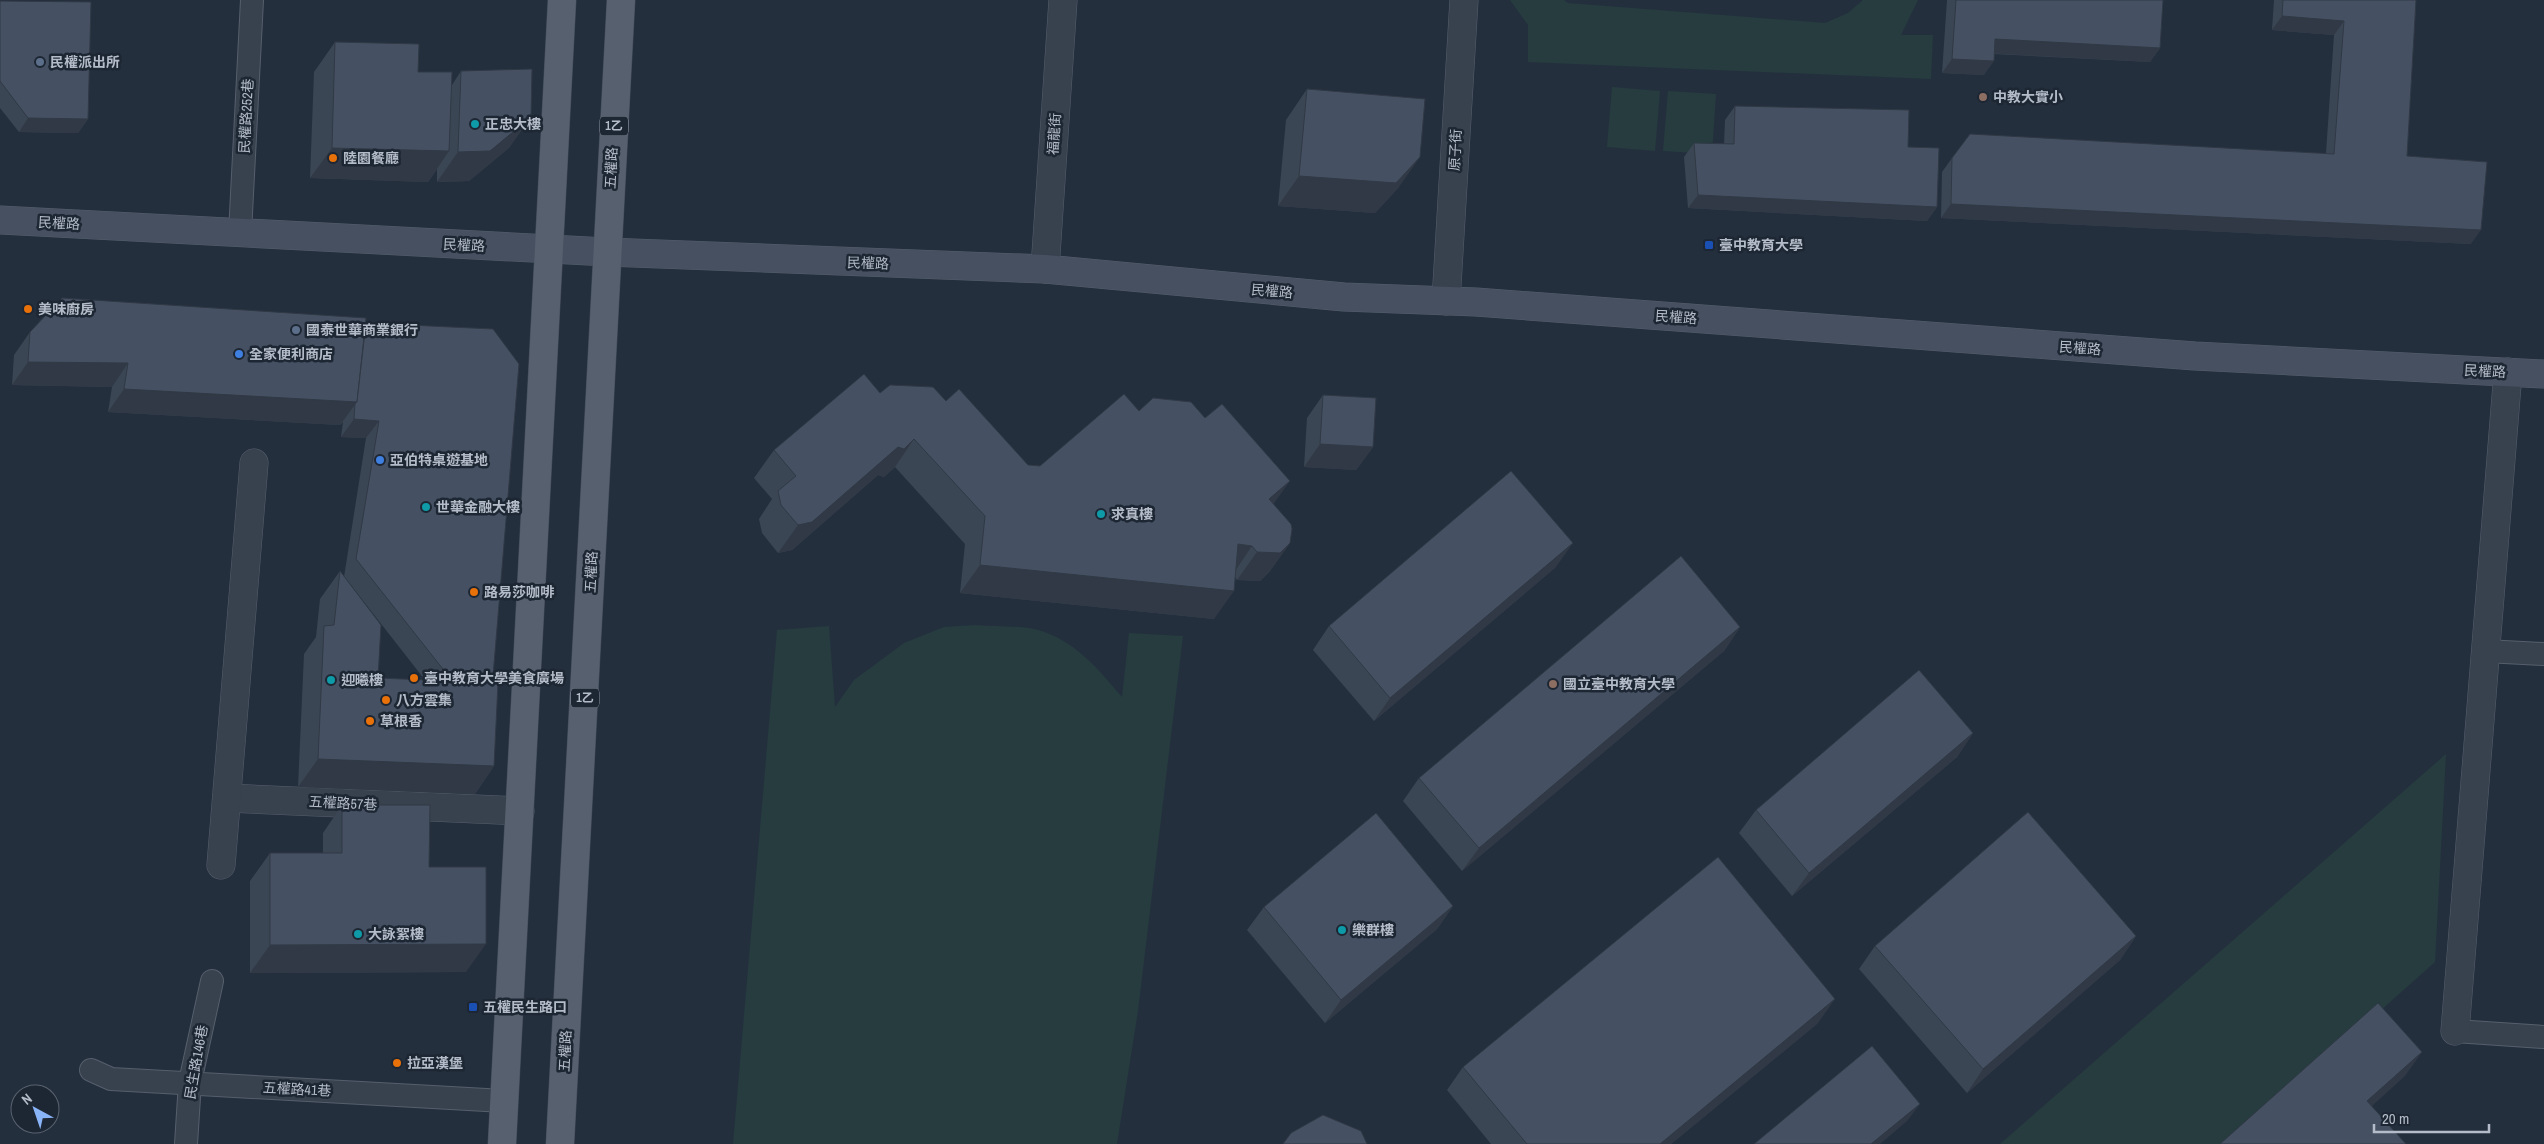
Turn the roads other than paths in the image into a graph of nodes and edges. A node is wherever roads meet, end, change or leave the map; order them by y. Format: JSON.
{"nodes":[{"id":1,"x":252,"y":0,"type":"edge"},
{"id":2,"x":562,"y":0,"type":"edge"},
{"id":3,"x":621,"y":0,"type":"edge"},
{"id":4,"x":1063,"y":0,"type":"edge"},
{"id":5,"x":1464,"y":0,"type":"edge"},
{"id":6,"x":0,"y":220,"type":"edge"},
{"id":7,"x":240,"y":233,"type":"junction"},
{"id":8,"x":549,"y":250,"type":"junction"},
{"id":9,"x":607,"y":252,"type":"junction"},
{"id":10,"x":1045,"y":269,"type":"junction"},
{"id":11,"x":1446,"y":301,"type":"junction"},
{"id":12,"x":2508,"y":372,"type":"junction"},
{"id":13,"x":2544,"y":374,"type":"edge"},
{"id":14,"x":254,"y":463,"type":"dead end"},
{"id":15,"x":2485,"y":651,"type":"junction"},
{"id":16,"x":2544,"y":654,"type":"edge"},
{"id":17,"x":227,"y":798,"type":"junction"},
{"id":18,"x":520,"y":811,"type":"junction"},
{"id":19,"x":221,"y":865,"type":"dead end"},
{"id":20,"x":212,"y":981,"type":"dead end"},
{"id":21,"x":2455,"y":1030,"type":"joint"},
{"id":22,"x":2544,"y":1037,"type":"edge"},
{"id":23,"x":91,"y":1070,"type":"dead end"},
{"id":24,"x":190,"y":1082,"type":"junction"},
{"id":25,"x":504,"y":1101,"type":"junction"},
{"id":26,"x":186,"y":1144,"type":"edge"},
{"id":27,"x":502,"y":1144,"type":"edge"},
{"id":28,"x":560,"y":1144,"type":"edge"}],
"edges":[{"from":1,"to":7,"type":"lane","name":"民權路252巷"},
{"from":2,"to":8,"type":"main road"},
{"from":3,"to":9,"type":"main road","name":"五權路","number":"1乙"},
{"from":4,"to":10,"type":"street","name":"福龍街"},
{"from":5,"to":11,"type":"street","name":"原子街"},
{"from":6,"to":7,"type":"main road","name":"民權路"},
{"from":7,"to":8,"type":"main road","name":"民權路"},
{"from":8,"to":9,"type":"main road","name":"民權路"},
{"from":8,"to":18,"type":"main road"},
{"from":9,"to":10,"type":"main road","name":"民權路"},
{"from":9,"to":28,"type":"main road","name":"五權路","number":"1乙"},
{"from":10,"to":11,"type":"main road","name":"民權路"},
{"from":11,"to":12,"type":"main road","name":"民權路"},
{"from":12,"to":13,"type":"main road","name":"民權路"},
{"from":12,"to":15,"type":"street"},
{"from":14,"to":17,"type":"street"},
{"from":15,"to":16,"type":"lane"},
{"from":15,"to":21,"type":"street"},
{"from":17,"to":18,"type":"street","name":"五權路57巷"},
{"from":17,"to":19,"type":"street"},
{"from":18,"to":25,"type":"main road"},
{"from":20,"to":24,"type":"lane","name":"民生路146巷"},
{"from":21,"to":22,"type":"lane"},
{"from":23,"to":24,"type":"lane","name":"五權路41巷"},
{"from":24,"to":25,"type":"lane","name":"五權路41巷"},
{"from":24,"to":26,"type":"lane","name":"民生路146巷"},
{"from":25,"to":27,"type":"main road"}]}
